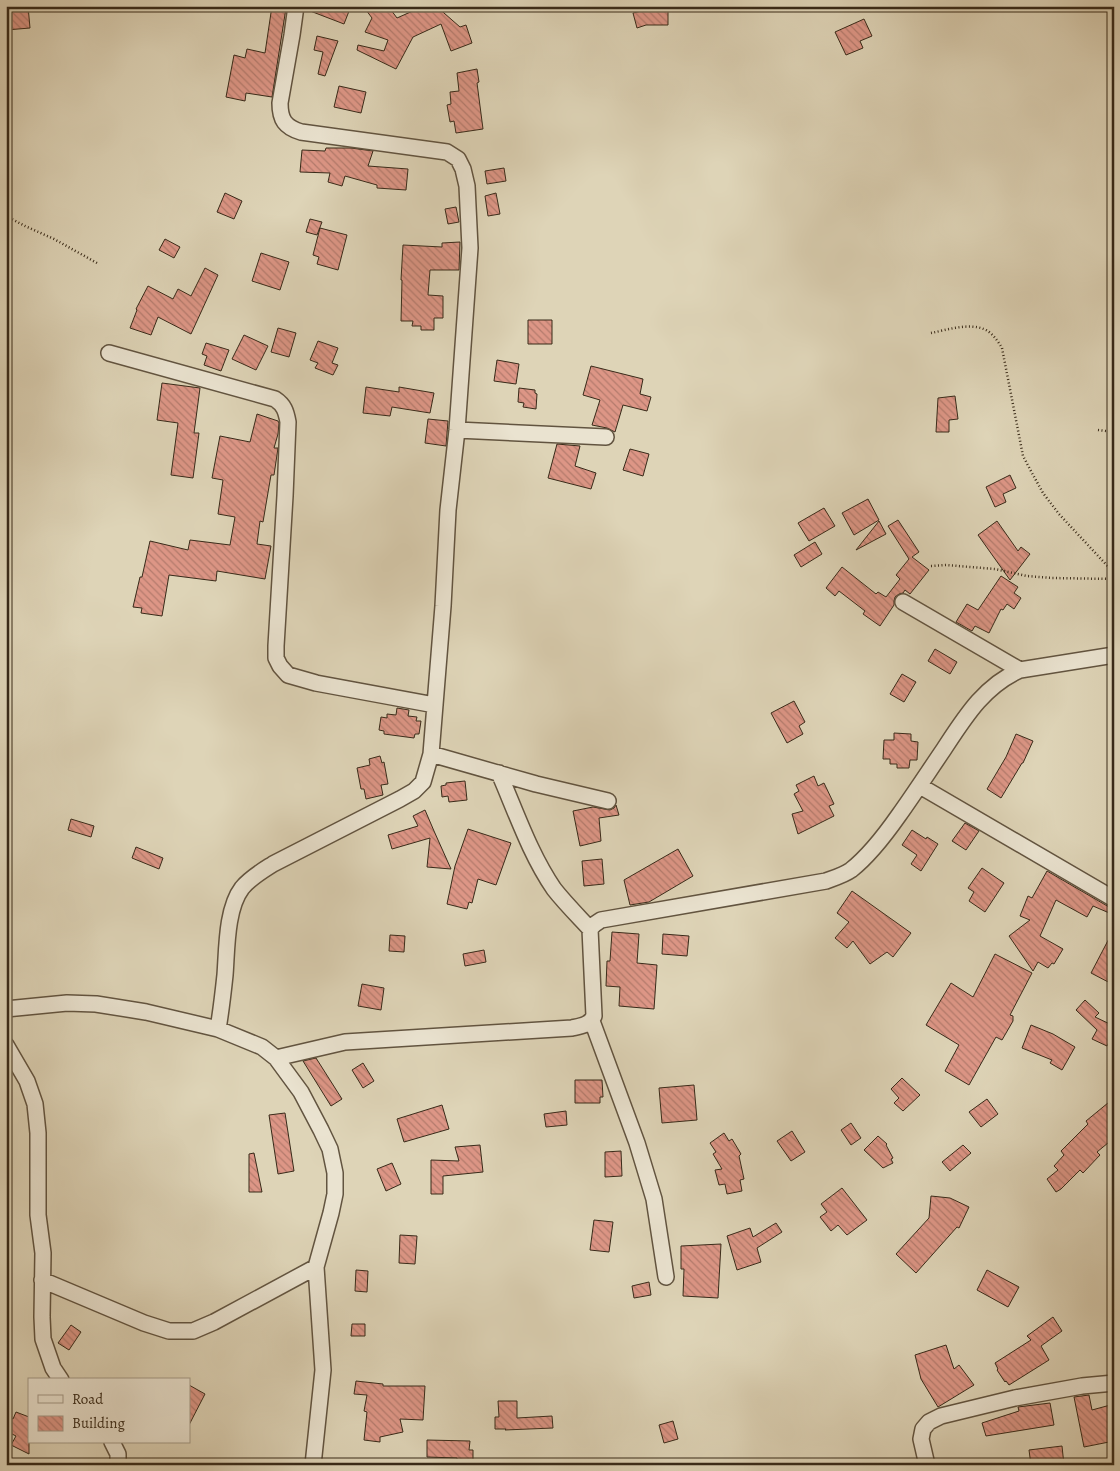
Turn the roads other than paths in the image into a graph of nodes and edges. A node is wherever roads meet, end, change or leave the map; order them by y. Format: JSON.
{"nodes":[{"id":1,"x":296,"y":6,"type":"edge"},
{"id":2,"x":109,"y":353,"type":"dead end"},
{"id":3,"x":457,"y":430,"type":"junction"},
{"id":4,"x":606,"y":437,"type":"dead end"},
{"id":5,"x":903,"y":602,"type":"dead end"},
{"id":6,"x":1114,"y":655,"type":"edge"},
{"id":7,"x":1020,"y":670,"type":"junction"},
{"id":8,"x":435,"y":705,"type":"junction"},
{"id":9,"x":431,"y":754,"type":"junction"},
{"id":10,"x":499,"y":773,"type":"junction"},
{"id":11,"x":920,"y":786,"type":"junction"},
{"id":12,"x":608,"y":801,"type":"dead end"},
{"id":13,"x":1114,"y":899,"type":"edge"},
{"id":14,"x":590,"y":930,"type":"junction"},
{"id":15,"x":6,"y":1009,"type":"edge"},
{"id":16,"x":592,"y":1020,"type":"junction"},
{"id":17,"x":218,"y":1029,"type":"junction"},
{"id":18,"x":6,"y":1045,"type":"edge"},
{"id":19,"x":276,"y":1058,"type":"junction"},
{"id":20,"x":316,"y":1268,"type":"junction"},
{"id":21,"x":666,"y":1277,"type":"dead end"},
{"id":22,"x":42,"y":1280,"type":"junction"},
{"id":23,"x":60,"y":1378,"type":"edge"},
{"id":24,"x":1114,"y":1382,"type":"edge"},
{"id":25,"x":113,"y":1444,"type":"edge"},
{"id":26,"x":118,"y":1465,"type":"edge"},
{"id":27,"x":313,"y":1465,"type":"edge"},
{"id":28,"x":927,"y":1465,"type":"edge"}],
"edges":[{"from":1,"to":3,"type":"street"},
{"from":2,"to":8,"type":"street"},
{"from":3,"to":4,"type":"street"},
{"from":3,"to":8,"type":"street"},
{"from":5,"to":7,"type":"street"},
{"from":6,"to":7,"type":"street"},
{"from":7,"to":11,"type":"street"},
{"from":8,"to":9,"type":"street"},
{"from":9,"to":10,"type":"street"},
{"from":9,"to":17,"type":"street"},
{"from":10,"to":12,"type":"street"},
{"from":10,"to":14,"type":"street"},
{"from":11,"to":13,"type":"street"},
{"from":11,"to":14,"type":"street"},
{"from":14,"to":16,"type":"street"},
{"from":15,"to":17,"type":"street"},
{"from":16,"to":19,"type":"street"},
{"from":16,"to":21,"type":"street"},
{"from":17,"to":19,"type":"street"},
{"from":18,"to":22,"type":"street"},
{"from":19,"to":20,"type":"street"},
{"from":20,"to":22,"type":"street"},
{"from":20,"to":27,"type":"street"},
{"from":22,"to":23,"type":"street"},
{"from":24,"to":28,"type":"street"},
{"from":25,"to":26,"type":"street"}]}
